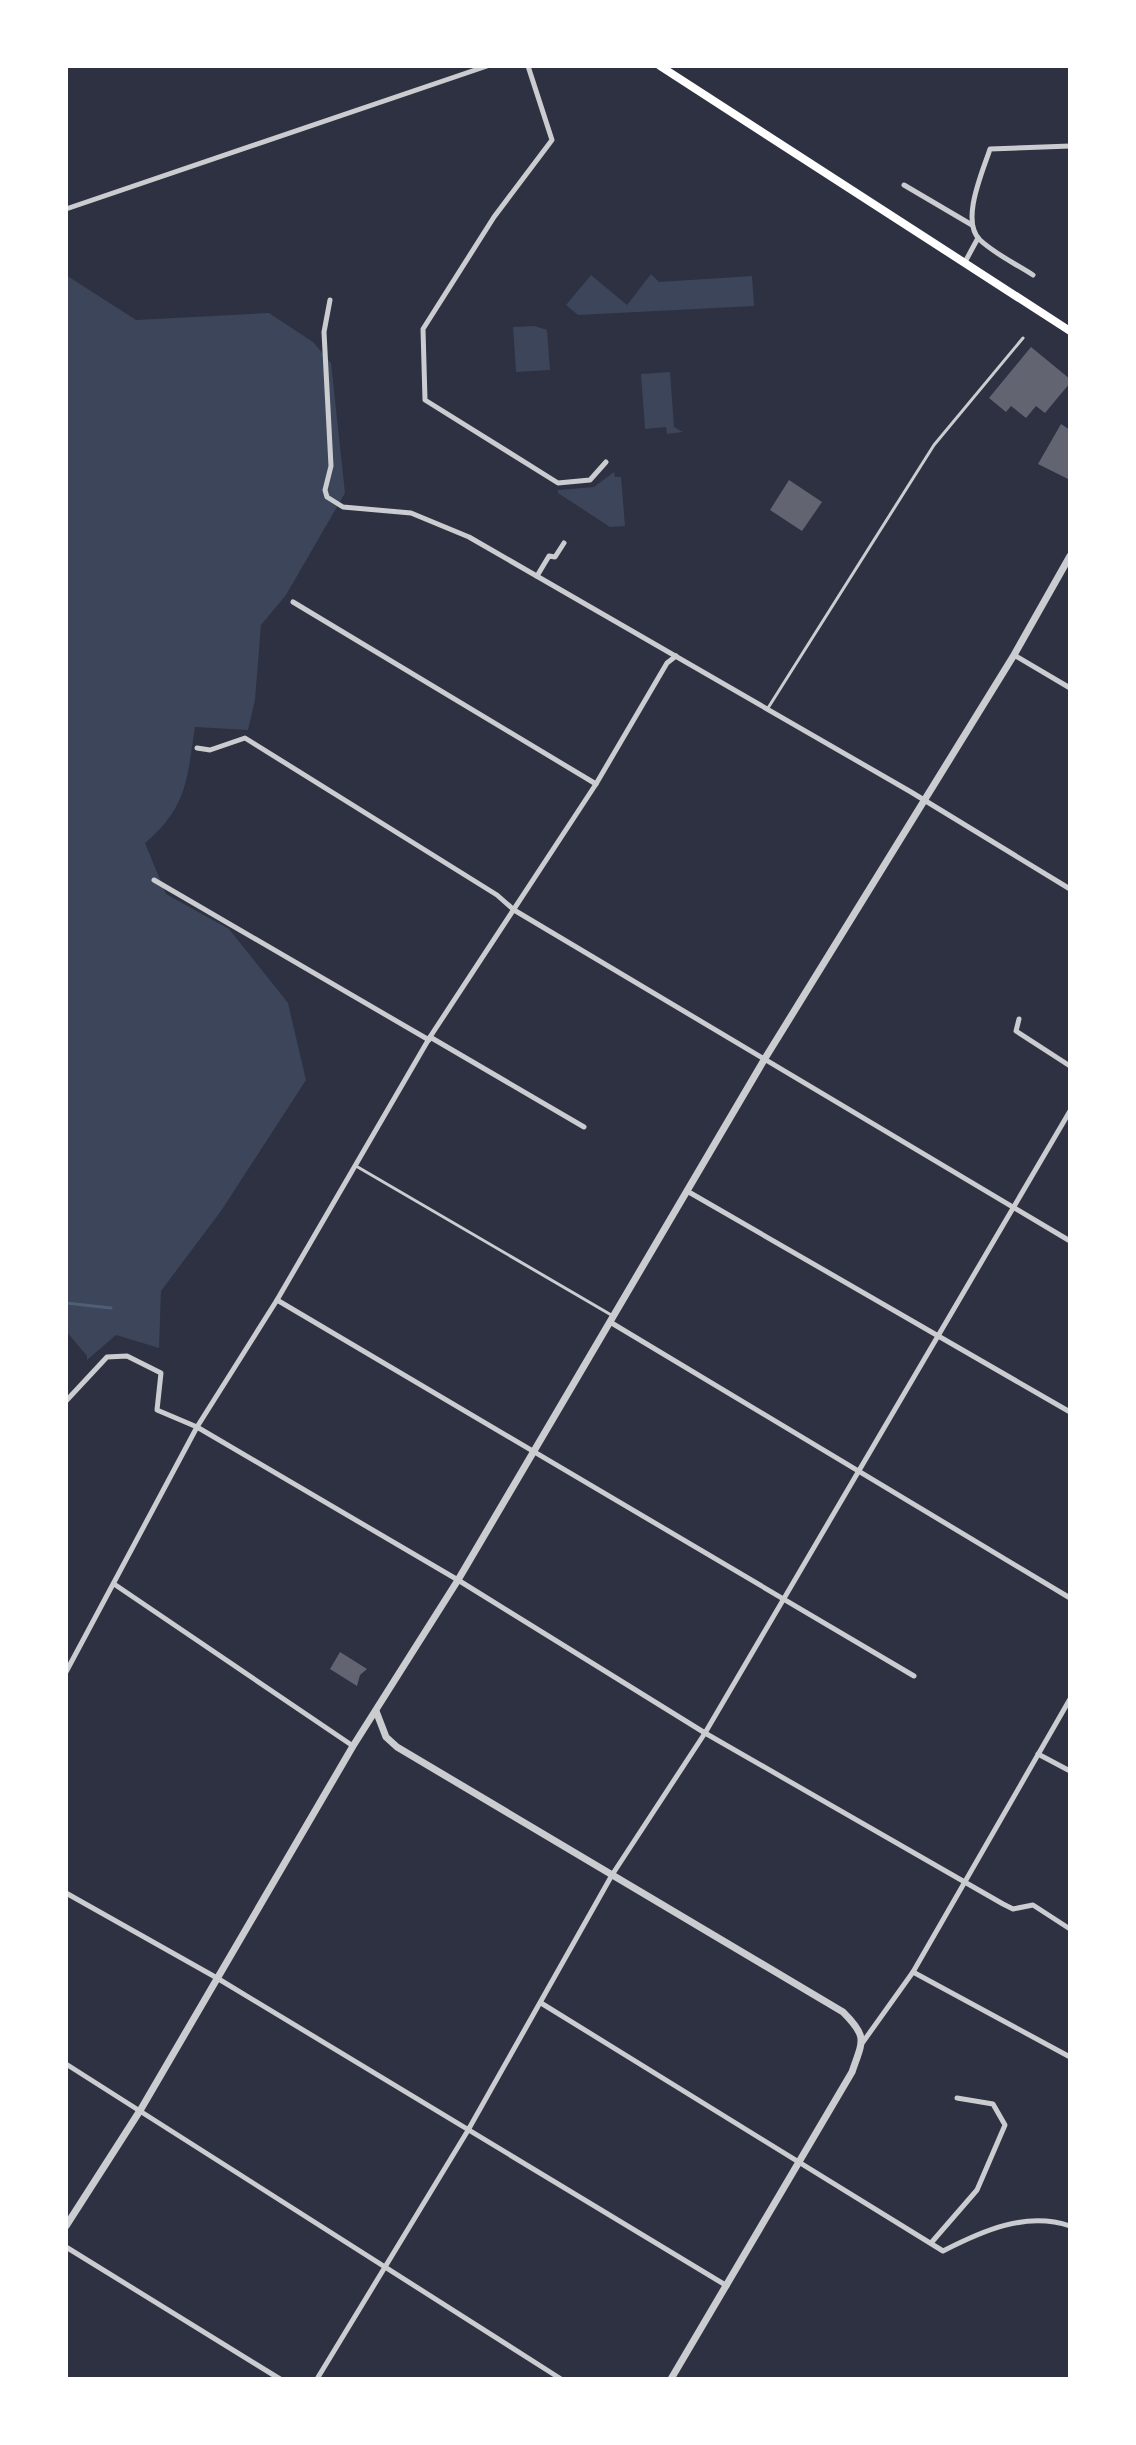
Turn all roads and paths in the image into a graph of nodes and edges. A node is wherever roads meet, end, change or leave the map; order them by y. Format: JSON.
{"nodes":[{"id":1,"x":487,"y":66,"type":"edge"},
{"id":2,"x":528,"y":66,"type":"edge"},
{"id":3,"x":660,"y":66,"type":"edge"},
{"id":4,"x":1070,"y":146,"type":"edge"},
{"id":5,"x":904,"y":185,"type":"dead end"},
{"id":6,"x":66,"y":209,"type":"edge"},
{"id":7,"x":972,"y":225,"type":"junction"},
{"id":8,"x":978,"y":238,"type":"junction"},
{"id":9,"x":964,"y":263,"type":"junction"},
{"id":10,"x":1033,"y":275,"type":"dead end"},
{"id":11,"x":330,"y":300,"type":"dead end"},
{"id":12,"x":1070,"y":331,"type":"edge"},
{"id":13,"x":1023,"y":338,"type":"dead end"},
{"id":14,"x":606,"y":462,"type":"dead end"},
{"id":15,"x":564,"y":543,"type":"dead end"},
{"id":16,"x":1070,"y":556,"type":"edge"},
{"id":17,"x":537,"y":576,"type":"junction"},
{"id":18,"x":293,"y":602,"type":"dead end"},
{"id":19,"x":1014,"y":655,"type":"junction"},
{"id":20,"x":676,"y":656,"type":"junction"},
{"id":21,"x":1070,"y":688,"type":"edge"},
{"id":22,"x":768,"y":708,"type":"junction"},
{"id":23,"x":197,"y":748,"type":"dead end"},
{"id":24,"x":596,"y":784,"type":"junction"},
{"id":25,"x":922,"y":798,"type":"junction"},
{"id":26,"x":154,"y":880,"type":"dead end"},
{"id":27,"x":1070,"y":889,"type":"edge"},
{"id":28,"x":514,"y":910,"type":"junction"},
{"id":29,"x":1019,"y":1019,"type":"dead end"},
{"id":30,"x":429,"y":1038,"type":"junction"},
{"id":31,"x":764,"y":1060,"type":"junction"},
{"id":32,"x":1070,"y":1066,"type":"edge"},
{"id":33,"x":1070,"y":1111,"type":"edge"},
{"id":34,"x":584,"y":1127,"type":"dead end"},
{"id":35,"x":356,"y":1166,"type":"junction"},
{"id":36,"x":687,"y":1191,"type":"junction"},
{"id":37,"x":1013,"y":1207,"type":"junction"},
{"id":38,"x":1070,"y":1241,"type":"edge"},
{"id":39,"x":277,"y":1300,"type":"junction"},
{"id":40,"x":612,"y":1319,"type":"junction"},
{"id":41,"x":936,"y":1334,"type":"junction"},
{"id":42,"x":66,"y":1401,"type":"edge"},
{"id":43,"x":1070,"y":1412,"type":"edge"},
{"id":44,"x":197,"y":1427,"type":"junction"},
{"id":45,"x":534,"y":1450,"type":"junction"},
{"id":46,"x":858,"y":1469,"type":"junction"},
{"id":47,"x":458,"y":1580,"type":"junction"},
{"id":48,"x":114,"y":1584,"type":"junction"},
{"id":49,"x":783,"y":1597,"type":"junction"},
{"id":50,"x":1070,"y":1598,"type":"edge"},
{"id":51,"x":66,"y":1672,"type":"edge"},
{"id":52,"x":914,"y":1676,"type":"dead end"},
{"id":53,"x":1070,"y":1699,"type":"edge"},
{"id":54,"x":376,"y":1711,"type":"junction"},
{"id":55,"x":705,"y":1733,"type":"junction"},
{"id":56,"x":353,"y":1746,"type":"junction"},
{"id":57,"x":1038,"y":1754,"type":"junction"},
{"id":58,"x":1070,"y":1771,"type":"edge"},
{"id":59,"x":612,"y":1875,"type":"junction"},
{"id":60,"x":966,"y":1882,"type":"junction"},
{"id":61,"x":66,"y":1893,"type":"edge"},
{"id":62,"x":1070,"y":1929,"type":"edge"},
{"id":63,"x":913,"y":1972,"type":"junction"},
{"id":64,"x":217,"y":1978,"type":"junction"},
{"id":65,"x":541,"y":2003,"type":"junction"},
{"id":66,"x":863,"y":2042,"type":"junction"},
{"id":67,"x":1070,"y":2057,"type":"edge"},
{"id":68,"x":66,"y":2064,"type":"edge"},
{"id":69,"x":957,"y":2098,"type":"dead end"},
{"id":70,"x":141,"y":2109,"type":"junction"},
{"id":71,"x":467,"y":2132,"type":"junction"},
{"id":72,"x":800,"y":2160,"type":"junction"},
{"id":73,"x":66,"y":2226,"type":"edge"},
{"id":74,"x":1070,"y":2226,"type":"edge"},
{"id":75,"x":931,"y":2243,"type":"junction"},
{"id":76,"x":66,"y":2247,"type":"edge"},
{"id":77,"x":386,"y":2267,"type":"junction"},
{"id":78,"x":727,"y":2286,"type":"junction"},
{"id":79,"x":280,"y":2379,"type":"edge"},
{"id":80,"x":317,"y":2379,"type":"edge"},
{"id":81,"x":561,"y":2379,"type":"edge"},
{"id":82,"x":671,"y":2379,"type":"edge"}],
"edges":[{"from":1,"to":6,"type":"street"},
{"from":2,"to":14,"type":"street"},
{"from":3,"to":9,"type":"main road"},
{"from":4,"to":7,"type":"street"},
{"from":5,"to":7,"type":"street"},
{"from":7,"to":8,"type":"street"},
{"from":8,"to":9,"type":"street"},
{"from":8,"to":10,"type":"street"},
{"from":9,"to":12,"type":"main road"},
{"from":11,"to":17,"type":"street"},
{"from":13,"to":22,"type":"lane"},
{"from":15,"to":17,"type":"street"},
{"from":16,"to":19,"type":"street"},
{"from":17,"to":20,"type":"street"},
{"from":18,"to":24,"type":"street"},
{"from":19,"to":21,"type":"street"},
{"from":19,"to":25,"type":"street"},
{"from":20,"to":22,"type":"street"},
{"from":20,"to":24,"type":"street"},
{"from":22,"to":25,"type":"street"},
{"from":23,"to":28,"type":"street"},
{"from":24,"to":28,"type":"street"},
{"from":25,"to":27,"type":"street"},
{"from":25,"to":31,"type":"street"},
{"from":26,"to":30,"type":"street"},
{"from":28,"to":30,"type":"street"},
{"from":28,"to":31,"type":"street"},
{"from":29,"to":32,"type":"street"},
{"from":30,"to":34,"type":"street"},
{"from":30,"to":35,"type":"street"},
{"from":31,"to":36,"type":"street"},
{"from":31,"to":37,"type":"street"},
{"from":33,"to":37,"type":"street"},
{"from":35,"to":39,"type":"street"},
{"from":35,"to":40,"type":"lane"},
{"from":36,"to":40,"type":"street"},
{"from":36,"to":41,"type":"street"},
{"from":37,"to":38,"type":"street"},
{"from":37,"to":41,"type":"street"},
{"from":39,"to":44,"type":"street"},
{"from":39,"to":45,"type":"street"},
{"from":40,"to":45,"type":"street"},
{"from":40,"to":46,"type":"street"},
{"from":41,"to":43,"type":"street"},
{"from":41,"to":46,"type":"street"},
{"from":42,"to":44,"type":"street"},
{"from":44,"to":47,"type":"street"},
{"from":44,"to":48,"type":"street"},
{"from":45,"to":47,"type":"street"},
{"from":45,"to":49,"type":"street"},
{"from":46,"to":49,"type":"street"},
{"from":46,"to":50,"type":"street"},
{"from":47,"to":54,"type":"street"},
{"from":47,"to":55,"type":"street"},
{"from":48,"to":51,"type":"street"},
{"from":48,"to":56,"type":"street"},
{"from":49,"to":52,"type":"street"},
{"from":49,"to":55,"type":"street"},
{"from":53,"to":57,"type":"street"},
{"from":54,"to":56,"type":"street"},
{"from":54,"to":59,"type":"street"},
{"from":55,"to":59,"type":"street"},
{"from":55,"to":60,"type":"street"},
{"from":56,"to":64,"type":"street"},
{"from":57,"to":58,"type":"street"},
{"from":57,"to":60,"type":"street"},
{"from":59,"to":65,"type":"street"},
{"from":59,"to":66,"type":"street"},
{"from":60,"to":62,"type":"street"},
{"from":60,"to":63,"type":"street"},
{"from":61,"to":64,"type":"street"},
{"from":63,"to":66,"type":"street"},
{"from":63,"to":67,"type":"street"},
{"from":64,"to":70,"type":"street"},
{"from":64,"to":71,"type":"street"},
{"from":65,"to":71,"type":"street"},
{"from":65,"to":72,"type":"street"},
{"from":66,"to":72,"type":"street"},
{"from":68,"to":70,"type":"street"},
{"from":69,"to":75,"type":"street"},
{"from":70,"to":73,"type":"street"},
{"from":70,"to":77,"type":"street"},
{"from":71,"to":77,"type":"street"},
{"from":71,"to":78,"type":"street"},
{"from":72,"to":75,"type":"street"},
{"from":72,"to":78,"type":"street"},
{"from":74,"to":75,"type":"street"},
{"from":76,"to":79,"type":"street"},
{"from":77,"to":80,"type":"street"},
{"from":77,"to":81,"type":"street"},
{"from":78,"to":82,"type":"street"}]}
